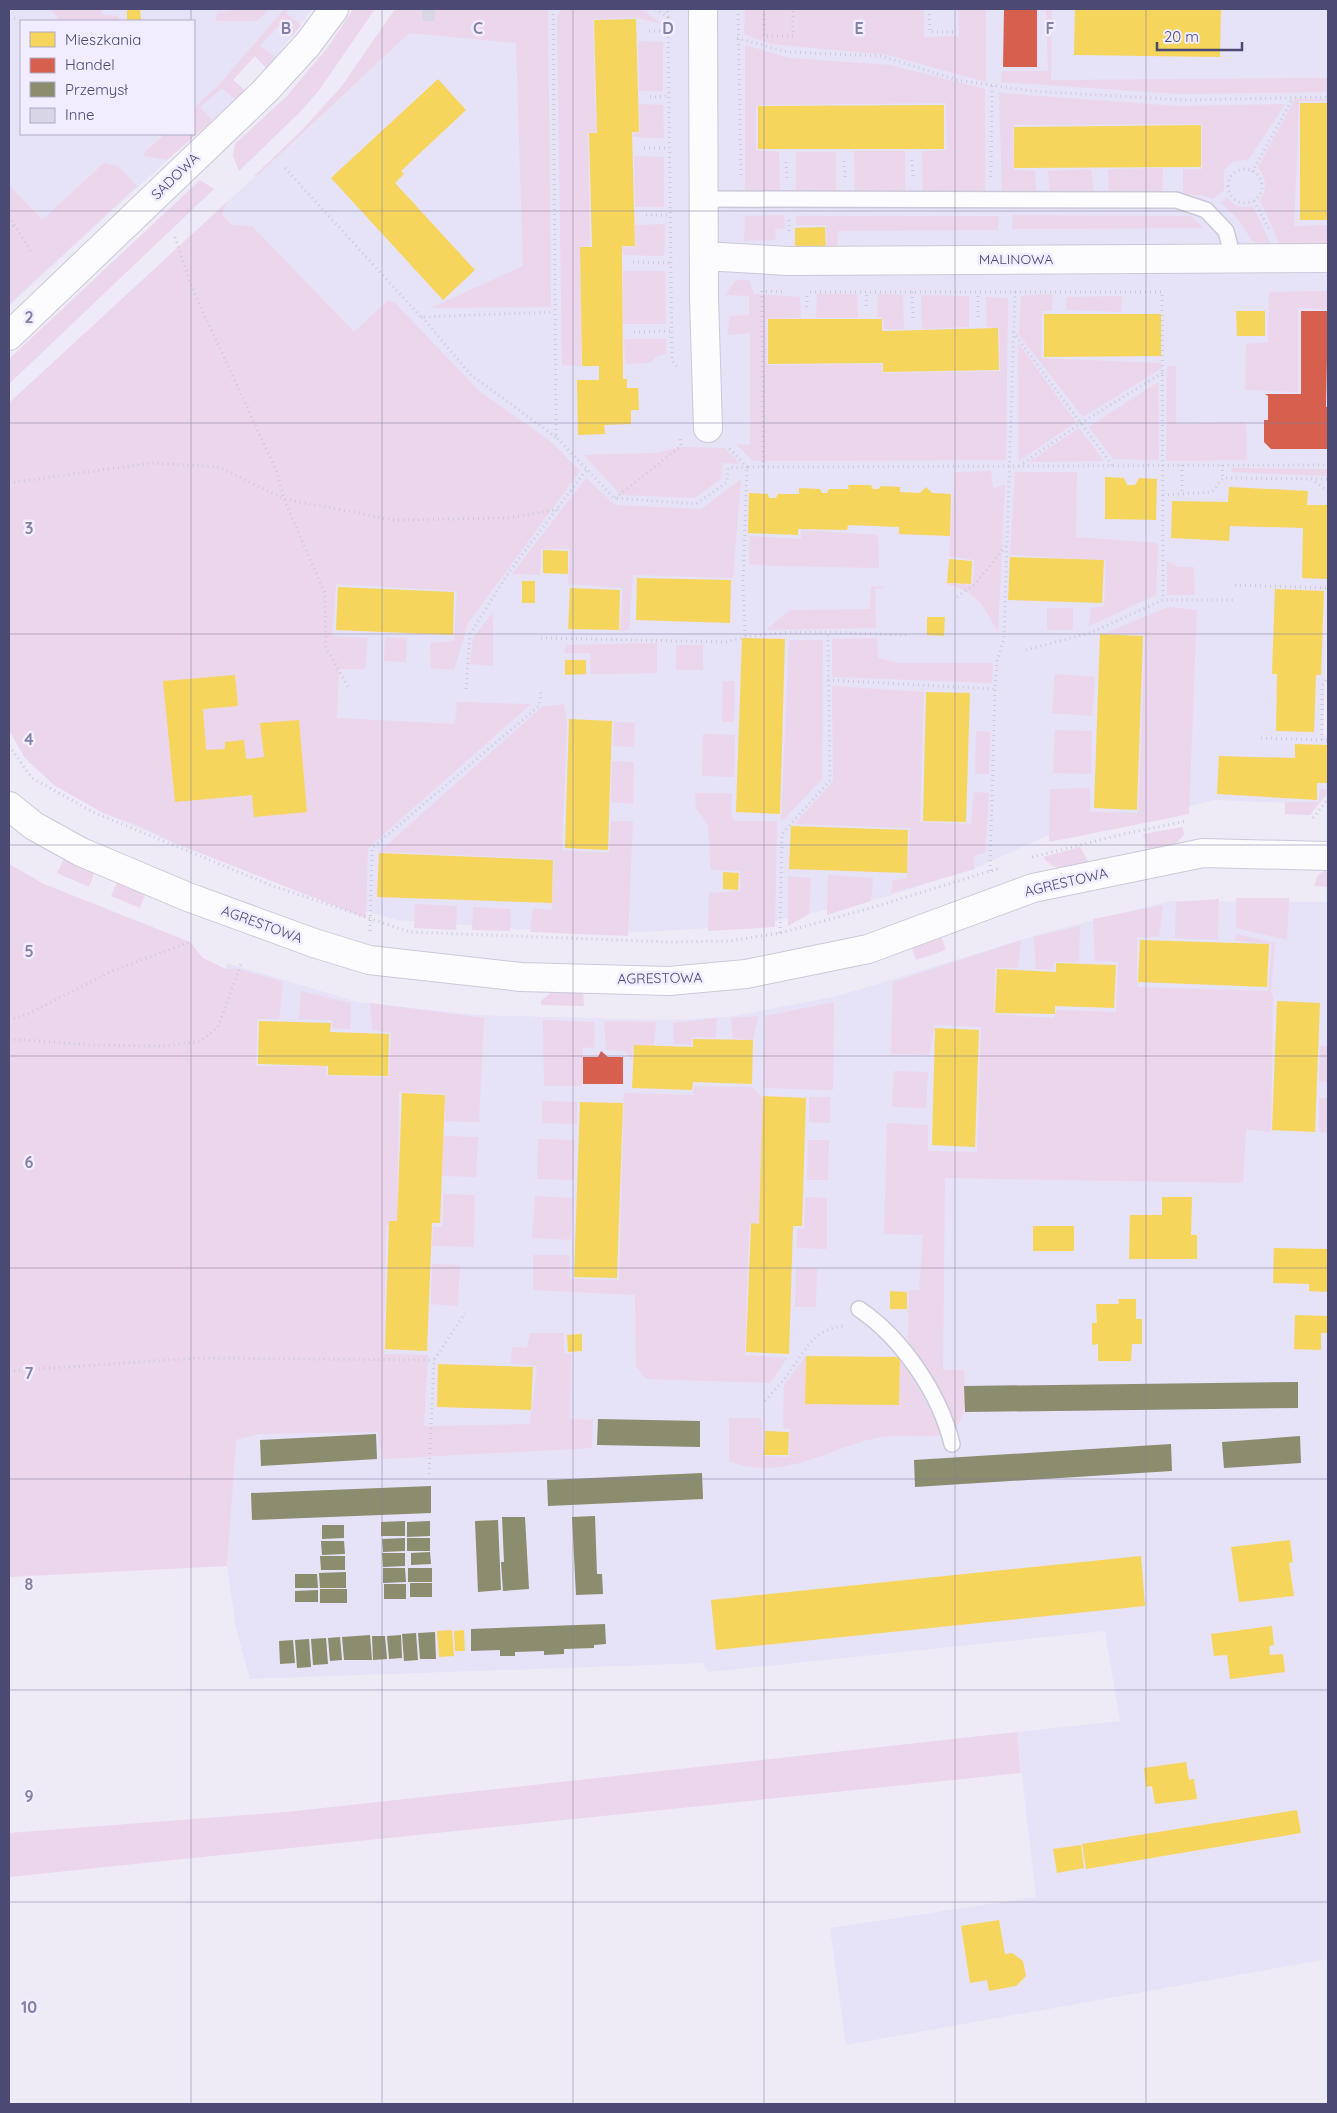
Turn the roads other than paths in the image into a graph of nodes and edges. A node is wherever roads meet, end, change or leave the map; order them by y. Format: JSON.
{"nodes":[{"id":1,"x":334,"y":9,"type":"edge"},
{"id":2,"x":703,"y":9,"type":"edge"},
{"id":3,"x":704,"y":199,"type":"junction"},
{"id":4,"x":704,"y":256,"type":"junction"},
{"id":5,"x":1233,"y":258,"type":"junction"},
{"id":6,"x":1328,"y":258,"type":"edge"},
{"id":7,"x":9,"y":336,"type":"edge"},
{"id":8,"x":716,"y":436,"type":"road end"},
{"id":9,"x":9,"y":806,"type":"edge"},
{"id":10,"x":1328,"y":856,"type":"edge"},
{"id":11,"x":859,"y":1309,"type":"dead end"},
{"id":12,"x":952,"y":1444,"type":"dead end"}],
"edges":[{"from":1,"to":7,"type":"street","name":"SADOWA"},
{"from":2,"to":3,"type":"street"},
{"from":3,"to":4,"type":"street"},
{"from":3,"to":5,"type":"lane"},
{"from":4,"to":5,"type":"street","name":"MALINOWA"},
{"from":4,"to":8,"type":"street"},
{"from":5,"to":6,"type":"street","name":"MALINOWA"},
{"from":9,"to":10,"type":"street","name":"AGRESTOWA"},
{"from":11,"to":12,"type":"lane"}]}
